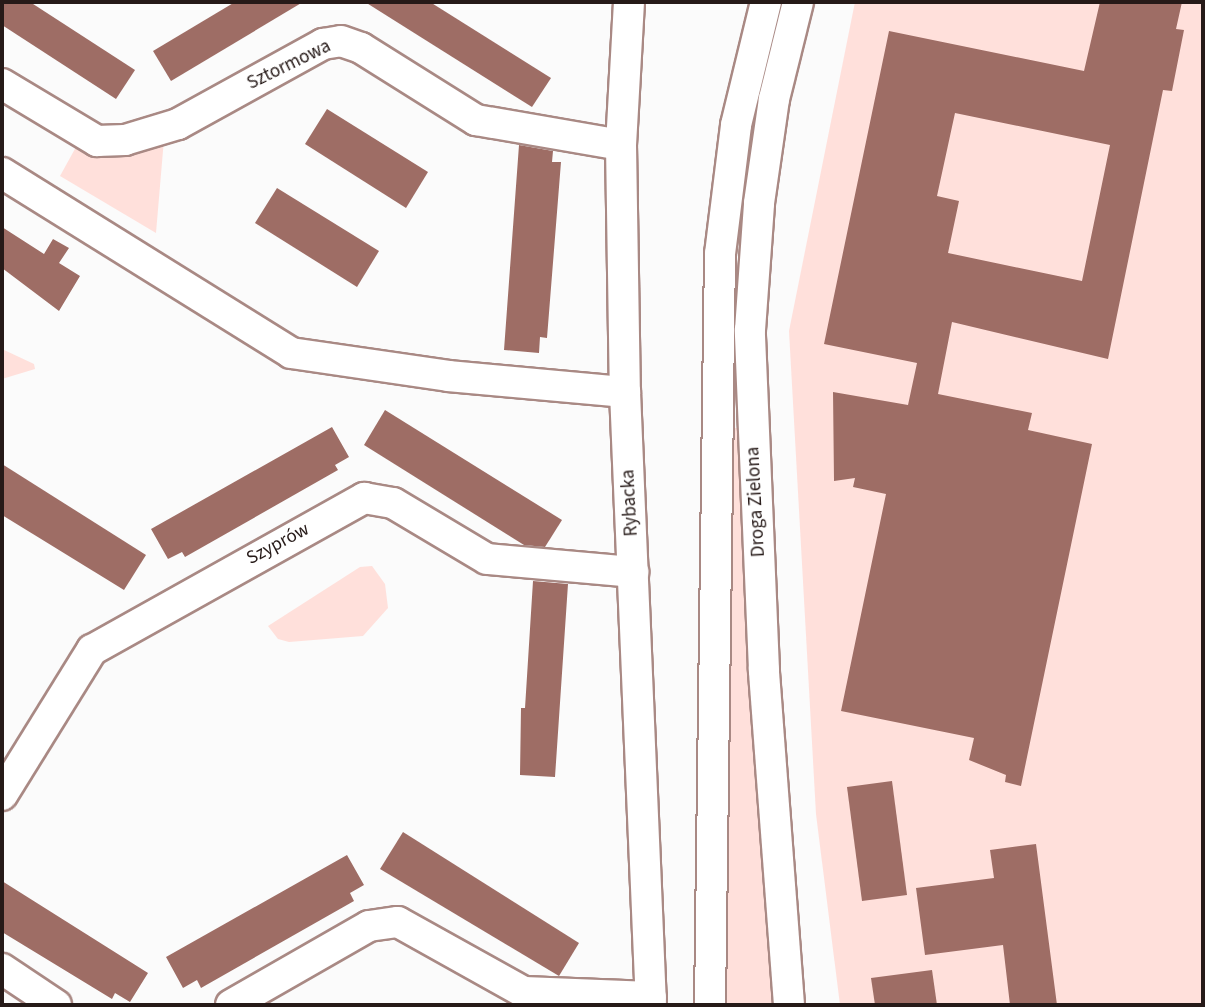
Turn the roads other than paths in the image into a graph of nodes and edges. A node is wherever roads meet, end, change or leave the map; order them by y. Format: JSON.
{"nodes":[{"id":1,"x":629,"y":2,"type":"edge"},
{"id":2,"x":766,"y":2,"type":"edge"},
{"id":3,"x":798,"y":2,"type":"edge"},
{"id":4,"x":2,"y":84,"type":"edge"},
{"id":5,"x":621,"y":145,"type":"junction"},
{"id":6,"x":2,"y":173,"type":"edge"},
{"id":7,"x":625,"y":392,"type":"junction"},
{"id":8,"x":634,"y":572,"type":"junction"},
{"id":9,"x":4,"y":791,"type":"edge"},
{"id":10,"x":2,"y":970,"type":"edge"},
{"id":11,"x":651,"y":1001,"type":"edge"},
{"id":12,"x":56,"y":1005,"type":"edge"},
{"id":13,"x":231,"y":1005,"type":"edge"},
{"id":14,"x":710,"y":1005,"type":"edge"},
{"id":15,"x":789,"y":1005,"type":"edge"}],
"edges":[{"from":1,"to":5,"type":"street","name":"Rybacka"},
{"from":2,"to":14,"type":"street","name":"Droga Zielona"},
{"from":3,"to":15,"type":"street","name":"Droga Zielona"},
{"from":4,"to":5,"type":"street","name":"Sztormowa"},
{"from":5,"to":7,"type":"street","name":"Rybacka"},
{"from":6,"to":7,"type":"street"},
{"from":7,"to":8,"type":"street","name":"Rybacka"},
{"from":8,"to":9,"type":"street","name":"Szyprów"},
{"from":8,"to":11,"type":"street","name":"Rybacka"},
{"from":10,"to":12,"type":"street"},
{"from":11,"to":13,"type":"street"}]}
